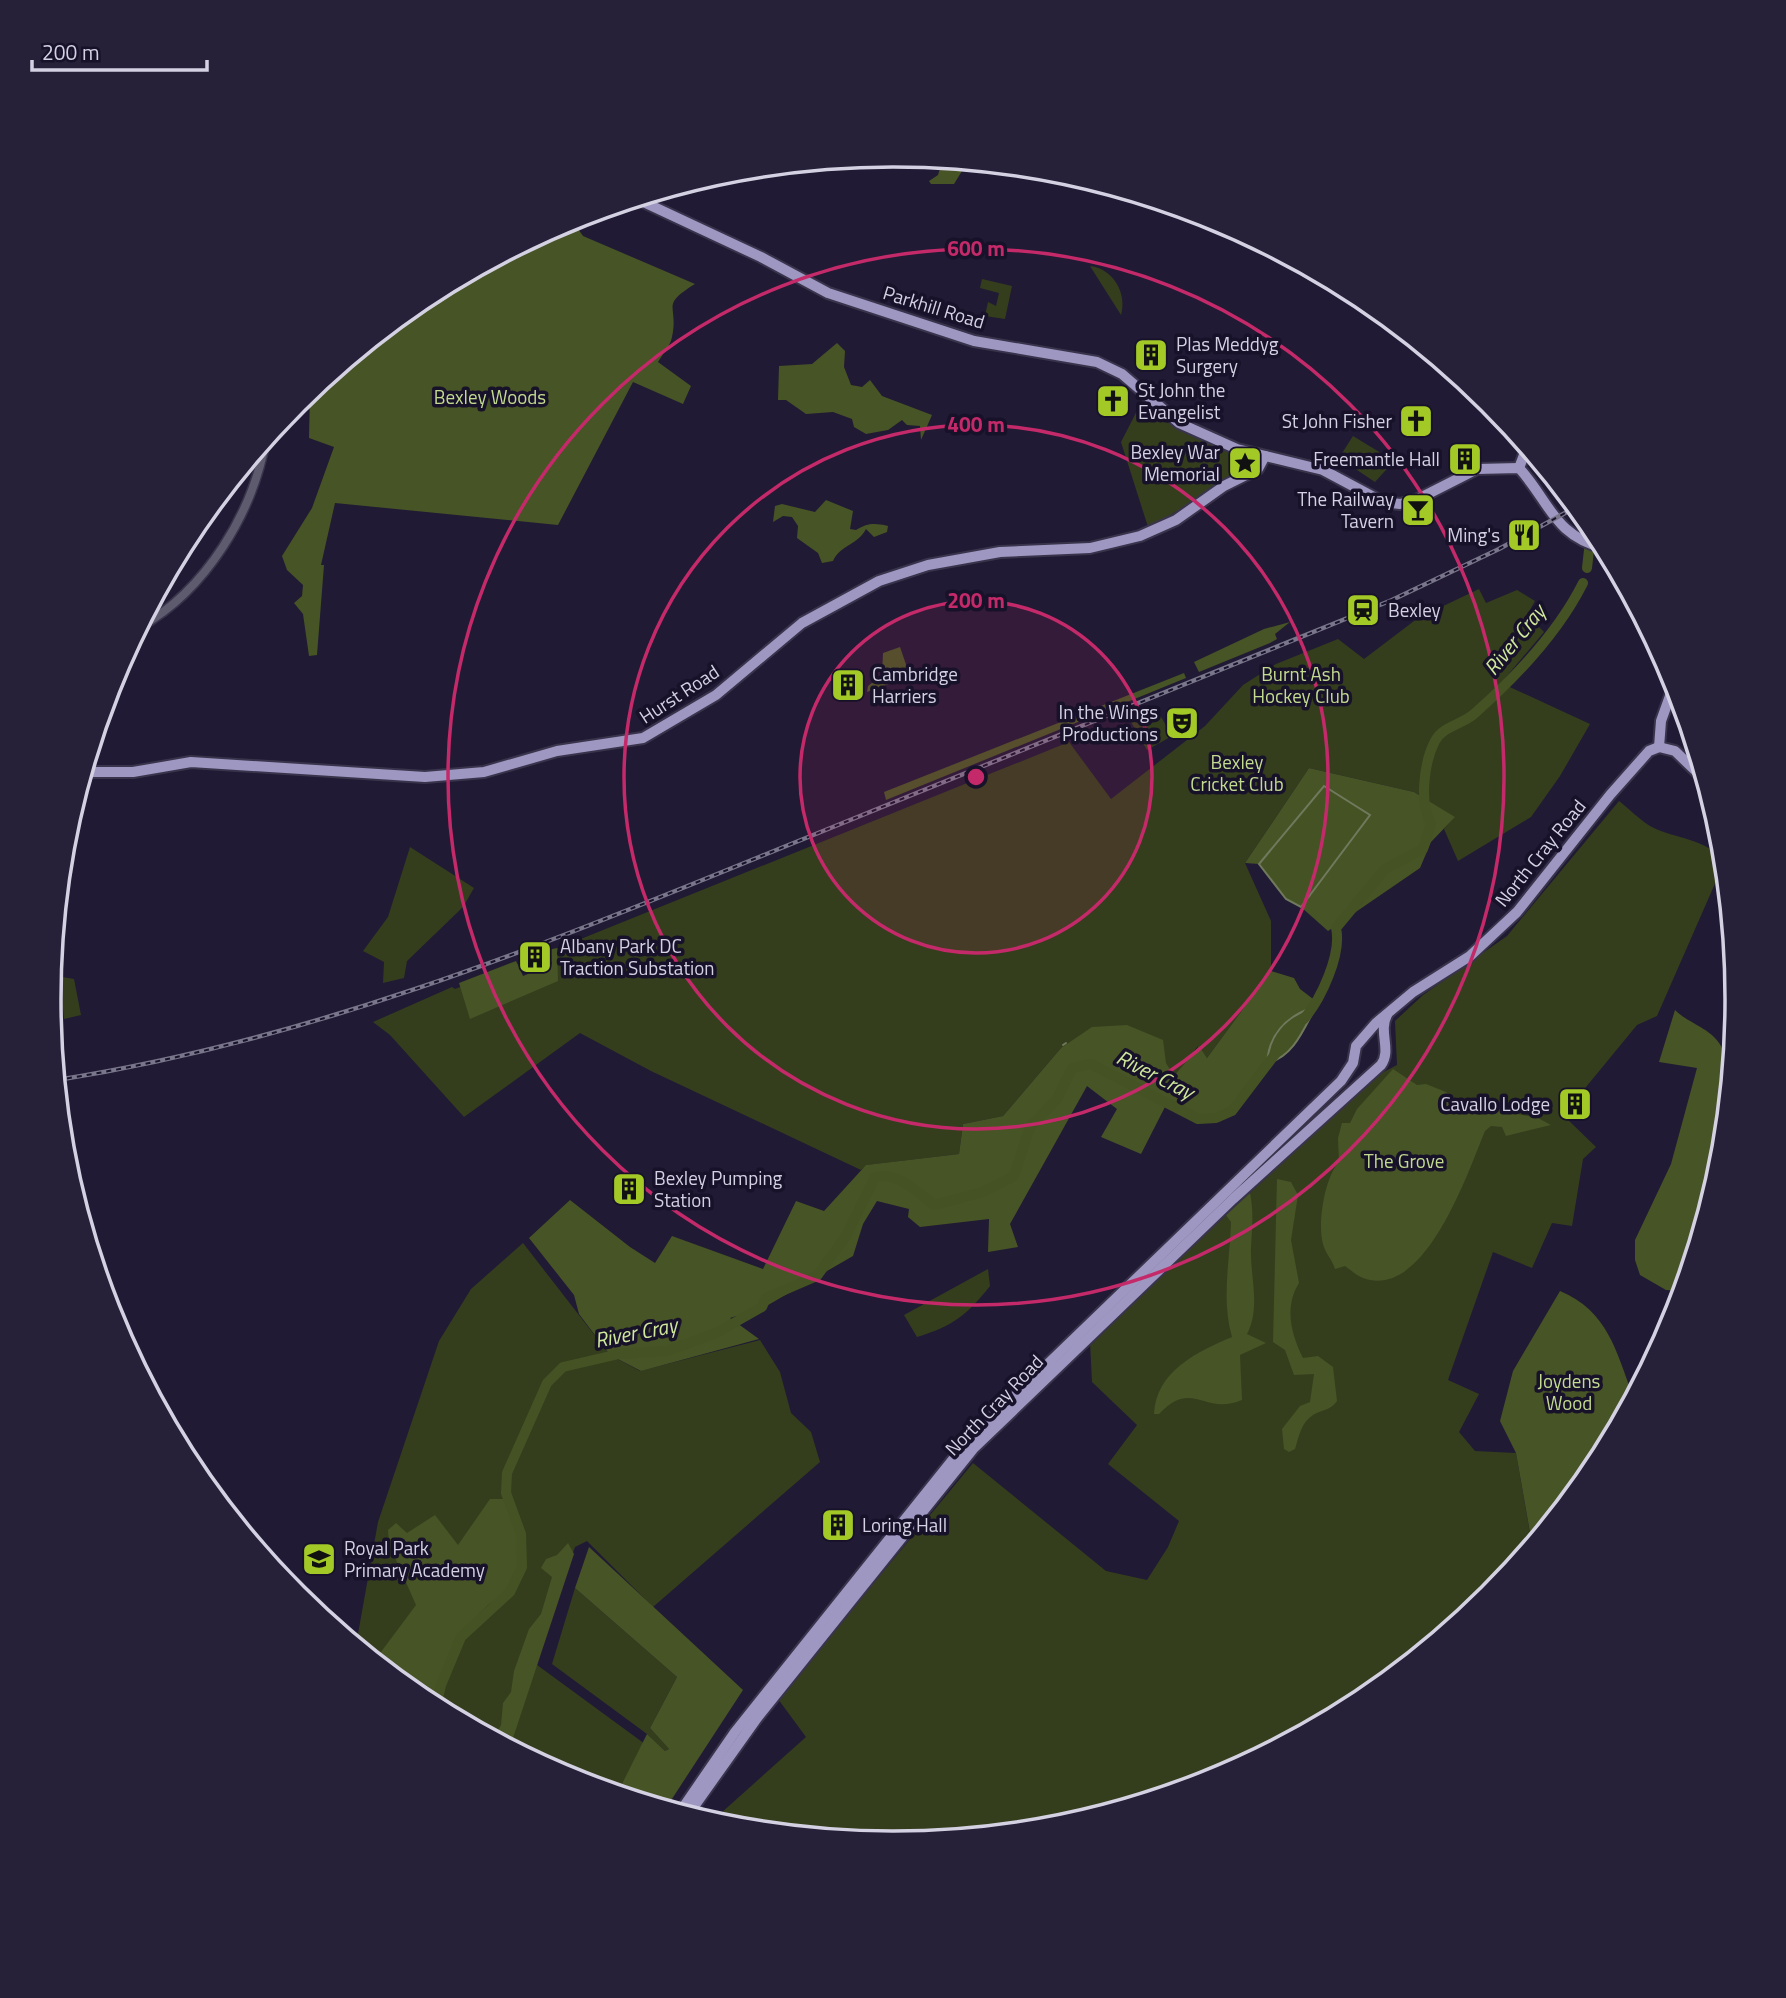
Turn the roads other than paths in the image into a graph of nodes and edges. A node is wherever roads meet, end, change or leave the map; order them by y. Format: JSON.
{"nodes":[{"id":1,"x":648,"y":205,"type":"edge"},
{"id":2,"x":1261,"y":456,"type":"junction"},
{"id":3,"x":1523,"y":457,"type":"edge"},
{"id":4,"x":262,"y":459,"type":"edge"},
{"id":5,"x":1519,"y":468,"type":"junction"},
{"id":6,"x":1587,"y":540,"type":"edge"},
{"id":7,"x":154,"y":619,"type":"edge"},
{"id":8,"x":1669,"y":700,"type":"edge"},
{"id":9,"x":1658,"y":747,"type":"junction"},
{"id":10,"x":1691,"y":766,"type":"edge"},
{"id":11,"x":93,"y":772,"type":"edge"},
{"id":12,"x":1388,"y":1012,"type":"junction"},
{"id":13,"x":1365,"y":1038,"type":"junction"},
{"id":14,"x":1385,"y":1046,"type":"junction"},
{"id":15,"x":1354,"y":1054,"type":"junction"},
{"id":16,"x":1377,"y":1068,"type":"junction"},
{"id":17,"x":686,"y":1804,"type":"edge"},
{"id":18,"x":694,"y":1806,"type":"edge"}],
"edges":[{"from":1,"to":2,"type":"main road","name":"Parkhill Road"},
{"from":2,"to":5,"type":"main road","name":"Parkhill Road"},
{"from":2,"to":11,"type":"main road","name":"Hurst Road"},
{"from":3,"to":5,"type":"main road"},
{"from":4,"to":7,"type":"street"},
{"from":5,"to":6,"type":"main road"},
{"from":8,"to":9,"type":"main road"},
{"from":9,"to":10,"type":"main road"},
{"from":9,"to":12,"type":"main road","name":"North Cray Road"},
{"from":12,"to":13,"type":"main road","name":"North Cray Road"},
{"from":12,"to":14,"type":"main road"},
{"from":13,"to":14,"type":"main road"},
{"from":13,"to":15,"type":"main road"},
{"from":14,"to":16,"type":"main road"},
{"from":15,"to":16,"type":"main road"},
{"from":15,"to":17,"type":"main road","name":"North Cray Road"},
{"from":16,"to":18,"type":"main road","name":"North Cray Road"}]}
